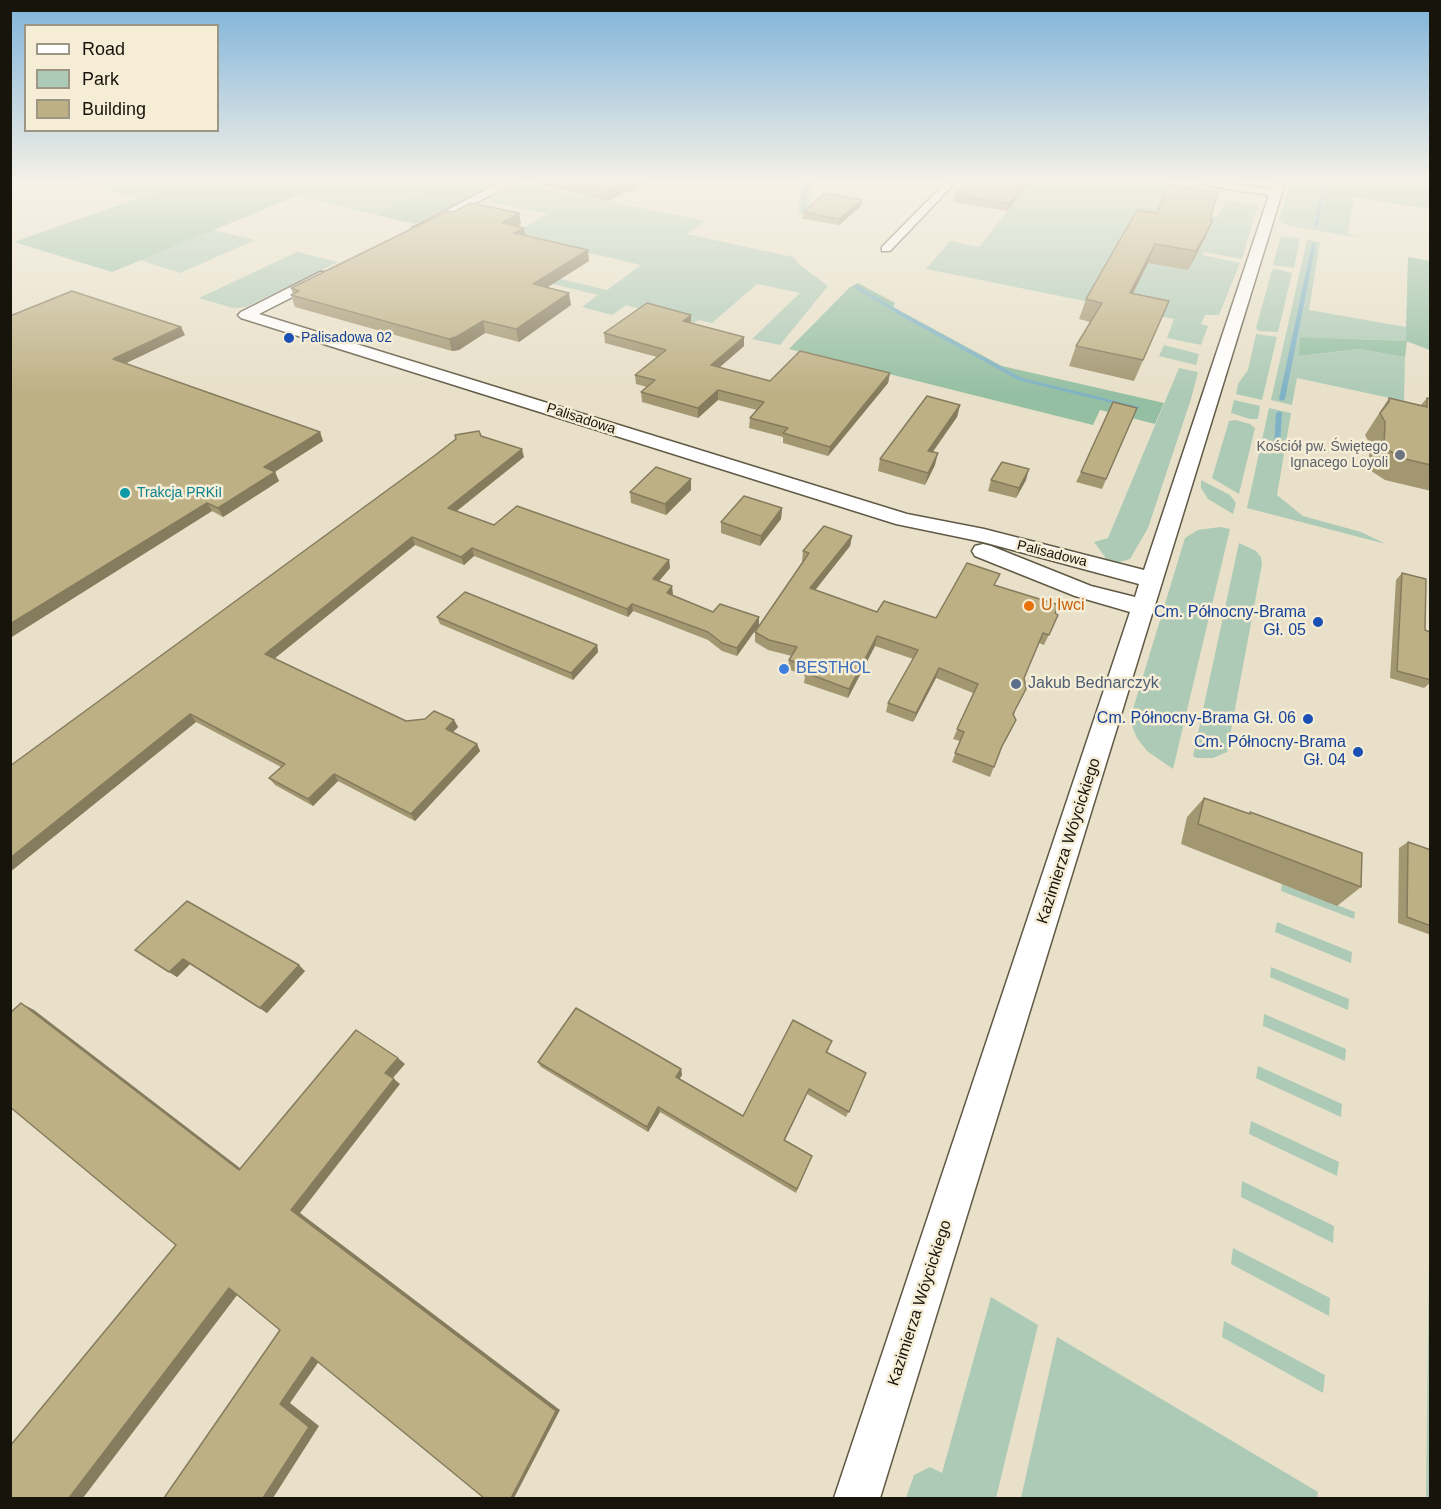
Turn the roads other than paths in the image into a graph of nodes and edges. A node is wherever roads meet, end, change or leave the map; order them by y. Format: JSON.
{"nodes":[{"id":1,"x":1257,"y":253,"type":"edge"},
{"id":2,"x":341,"y":267,"type":"edge"},
{"id":3,"x":916,"y":524,"type":"junction"},
{"id":4,"x":1149,"y":594,"type":"junction"},
{"id":5,"x":857,"y":1498,"type":"edge"}],
"edges":[{"from":1,"to":4,"type":"street","name":"Kazimierza Wóycickiego"},
{"from":2,"to":3,"type":"street","name":"Palisadowa"},
{"from":3,"to":4,"type":"street","name":"Palisadowa"},
{"from":3,"to":4,"type":"street","name":"Palisadowa"},
{"from":4,"to":5,"type":"street","name":"Kazimierza Wóycickiego"}]}
